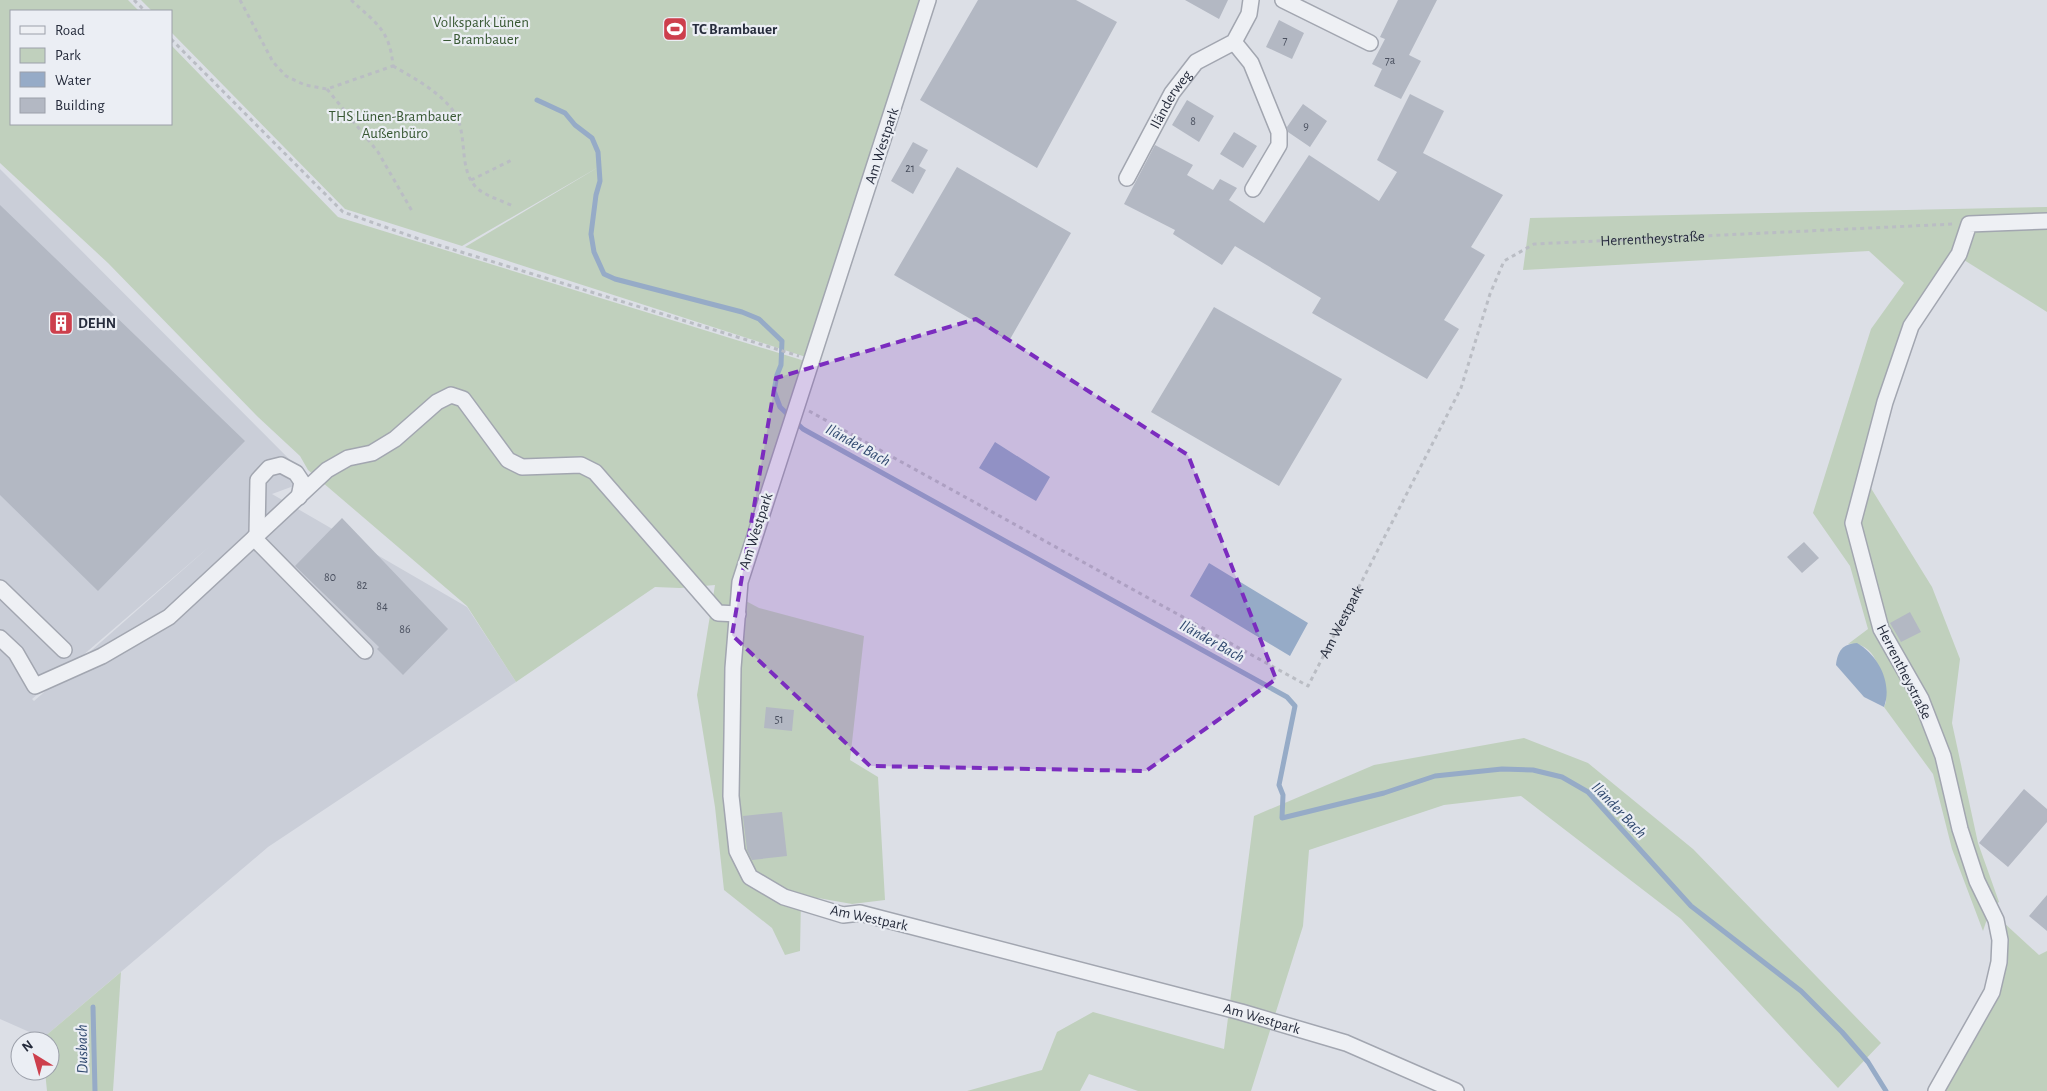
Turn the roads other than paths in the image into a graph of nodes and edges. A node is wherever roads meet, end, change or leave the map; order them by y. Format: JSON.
{"nodes":[{"id":1,"x":928,"y":0,"type":"edge"},
{"id":2,"x":1251,"y":0,"type":"edge"},
{"id":3,"x":1283,"y":0,"type":"edge"},
{"id":4,"x":1234,"y":42,"type":"junction"},
{"id":5,"x":1370,"y":43,"type":"dead end"},
{"id":6,"x":1127,"y":178,"type":"dead end"},
{"id":7,"x":1253,"y":189,"type":"dead end"},
{"id":8,"x":2047,"y":221,"type":"edge"},
{"id":9,"x":298,"y":497,"type":"junction"},
{"id":10,"x":256,"y":536,"type":"junction"},
{"id":11,"x":0,"y":588,"type":"edge"},
{"id":12,"x":738,"y":614,"type":"junction"},
{"id":13,"x":0,"y":638,"type":"edge"},
{"id":14,"x":64,"y":650,"type":"dead end"},
{"id":15,"x":365,"y":651,"type":"dead end"},
{"id":16,"x":1456,"y":1091,"type":"edge"},
{"id":17,"x":1936,"y":1091,"type":"edge"}],
"edges":[{"from":1,"to":12,"type":"street","name":"Am Westpark"},
{"from":2,"to":4,"type":"street"},
{"from":3,"to":5,"type":"street"},
{"from":4,"to":6,"type":"street","name":"Iländerweg"},
{"from":4,"to":7,"type":"street"},
{"from":8,"to":17,"type":"street","name":"Herrentheystraße"},
{"from":9,"to":10,"type":"street"},
{"from":9,"to":10,"type":"street"},
{"from":9,"to":12,"type":"street"},
{"from":10,"to":13,"type":"street"},
{"from":10,"to":15,"type":"street"},
{"from":11,"to":14,"type":"street"},
{"from":12,"to":16,"type":"street","name":"Am Westpark"}]}
